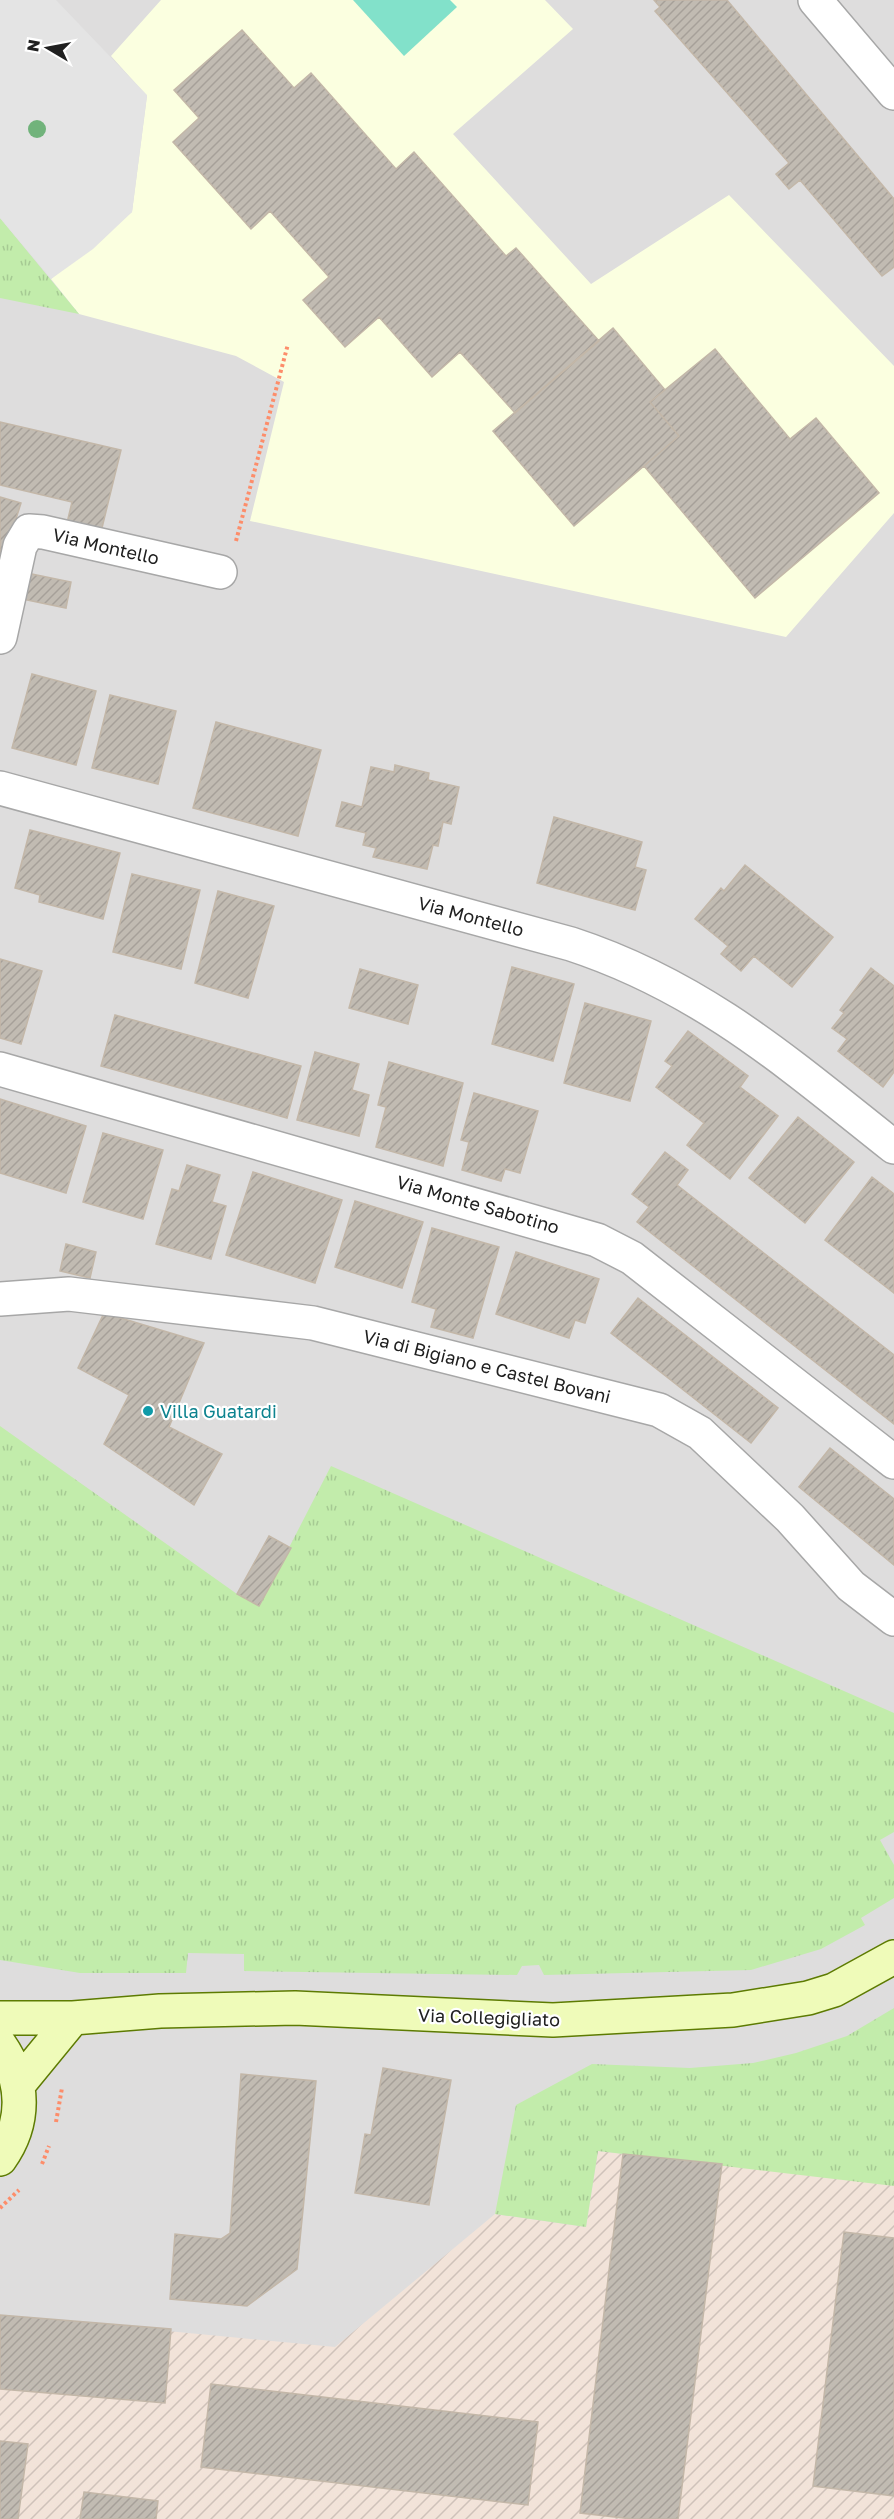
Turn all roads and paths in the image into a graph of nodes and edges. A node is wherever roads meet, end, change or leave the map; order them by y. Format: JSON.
{"nodes":[{"id":1,"x":815,"y":0,"type":"edge"},
{"id":2,"x":894,"y":93,"type":"edge"},
{"id":3,"x":288,"y":344,"type":"dead end"},
{"id":4,"x":220,"y":572,"type":"joint"},
{"id":5,"x":0,"y":637,"type":"edge"},
{"id":6,"x":0,"y":788,"type":"edge"},
{"id":7,"x":0,"y":1070,"type":"edge"},
{"id":8,"x":894,"y":1147,"type":"edge"},
{"id":9,"x":0,"y":1299,"type":"edge"},
{"id":10,"x":894,"y":1462,"type":"edge"},
{"id":11,"x":894,"y":1619,"type":"edge"},
{"id":12,"x":894,"y":1957,"type":"edge"},
{"id":13,"x":0,"y":2018,"type":"edge"},
{"id":14,"x":73,"y":2018,"type":"junction"},
{"id":15,"x":0,"y":2045,"type":"edge"},
{"id":16,"x":18,"y":2085,"type":"junction"},
{"id":17,"x":0,"y":2159,"type":"edge"}],
"edges":[{"from":1,"to":2,"type":"street"},
{"from":3,"to":4,"type":"path"},
{"from":4,"to":5,"type":"street","name":"Via Montello"},
{"from":6,"to":8,"type":"street","name":"Via Montello"},
{"from":7,"to":10,"type":"street","name":"Via Monte Sabotino"},
{"from":9,"to":11,"type":"street","name":"Via di Bigiano e Castel Bovani"},
{"from":12,"to":14,"type":"main road","name":"Via Collegigliato"},
{"from":13,"to":14,"type":"main road","name":"Via Collegigliato"},
{"from":14,"to":16,"type":"main road"},
{"from":15,"to":16,"type":"main road"},
{"from":16,"to":17,"type":"main road"}]}
